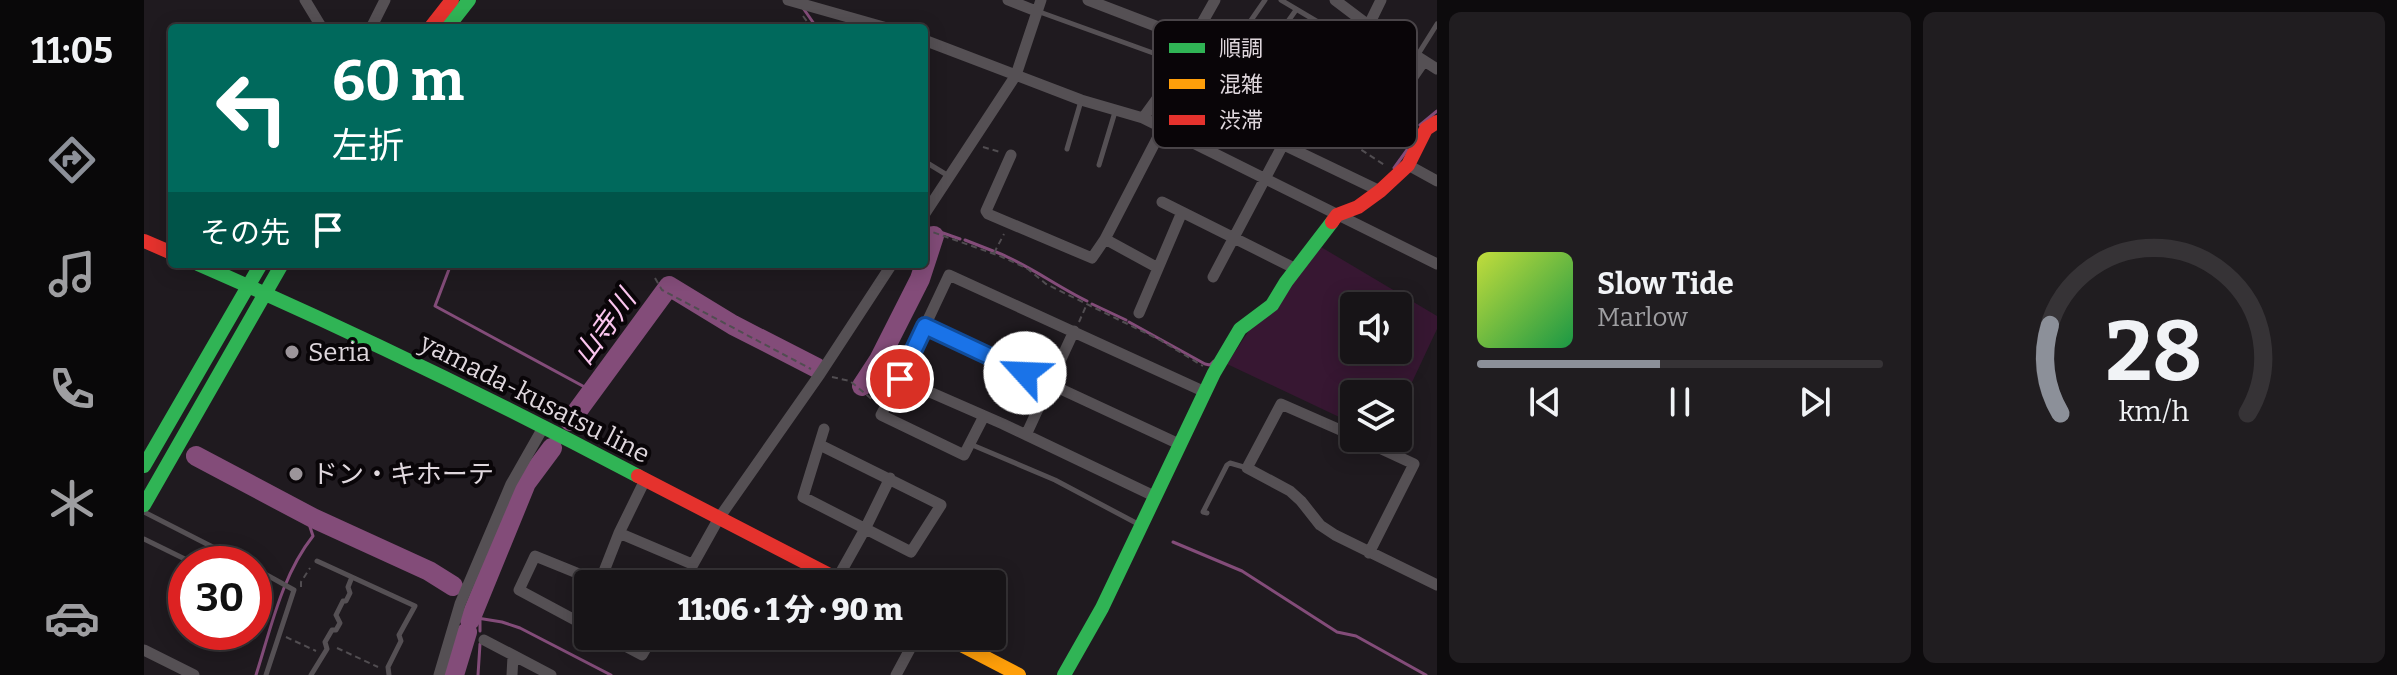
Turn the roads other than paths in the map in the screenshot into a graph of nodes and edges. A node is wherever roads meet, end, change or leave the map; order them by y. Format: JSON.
{"nodes":[{"id":1,"x":305,"y":0,"type":"edge"},
{"id":2,"x":385,"y":0,"type":"edge"},
{"id":3,"x":452,"y":0,"type":"edge"},
{"id":4,"x":469,"y":0,"type":"edge"},
{"id":5,"x":788,"y":0,"type":"edge"},
{"id":6,"x":1008,"y":0,"type":"edge"},
{"id":7,"x":1088,"y":0,"type":"edge"},
{"id":8,"x":1215,"y":0,"type":"edge"},
{"id":9,"x":1265,"y":0,"type":"edge"},
{"id":10,"x":1281,"y":0,"type":"edge"},
{"id":11,"x":1335,"y":0,"type":"edge"},
{"id":12,"x":1381,"y":0,"type":"edge"},
{"id":13,"x":809,"y":3,"type":"edge"},
{"id":14,"x":1038,"y":6,"type":"edge"},
{"id":15,"x":1296,"y":10,"type":"junction"},
{"id":16,"x":1204,"y":20,"type":"edge"},
{"id":17,"x":1251,"y":20,"type":"edge"},
{"id":18,"x":1289,"y":20,"type":"edge"},
{"id":19,"x":1314,"y":20,"type":"edge"},
{"id":20,"x":1361,"y":20,"type":"edge"},
{"id":21,"x":1371,"y":20,"type":"edge"},
{"id":22,"x":320,"y":24,"type":"edge"},
{"id":23,"x":373,"y":24,"type":"edge"},
{"id":24,"x":433,"y":24,"type":"edge"},
{"id":25,"x":450,"y":24,"type":"edge"},
{"id":26,"x":869,"y":24,"type":"edge"},
{"id":27,"x":1437,"y":24,"type":"edge"},
{"id":28,"x":1153,"y":25,"type":"edge"},
{"id":29,"x":928,"y":42,"type":"edge"},
{"id":30,"x":1153,"y":52,"type":"edge"},
{"id":31,"x":1417,"y":57,"type":"edge"},
{"id":32,"x":1420,"y":59,"type":"junction"},
{"id":33,"x":1417,"y":64,"type":"edge"},
{"id":34,"x":1437,"y":69,"type":"edge"},
{"id":35,"x":1016,"y":75,"type":"junction"},
{"id":36,"x":1081,"y":100,"type":"junction"},
{"id":37,"x":1153,"y":104,"type":"edge"},
{"id":38,"x":1115,"y":110,"type":"junction"},
{"id":39,"x":1143,"y":118,"type":"junction"},
{"id":40,"x":1437,"y":122,"type":"edge"},
{"id":41,"x":1153,"y":124,"type":"edge"},
{"id":42,"x":1417,"y":138,"type":"edge"},
{"id":43,"x":1420,"y":140,"type":"junction"},
{"id":44,"x":1153,"y":146,"type":"edge"},
{"id":45,"x":1417,"y":146,"type":"edge"},
{"id":46,"x":1200,"y":148,"type":"edge"},
{"id":47,"x":1280,"y":148,"type":"edge"},
{"id":48,"x":1290,"y":148,"type":"edge"},
{"id":49,"x":1416,"y":148,"type":"edge"},
{"id":50,"x":1067,"y":149,"type":"dead end"},
{"id":51,"x":1011,"y":155,"type":"road end"},
{"id":52,"x":928,"y":164,"type":"edge"},
{"id":53,"x":1099,"y":165,"type":"dead end"},
{"id":54,"x":1408,"y":165,"type":"junction"},
{"id":55,"x":948,"y":176,"type":"junction"},
{"id":56,"x":1263,"y":179,"type":"junction"},
{"id":57,"x":1437,"y":181,"type":"edge"},
{"id":58,"x":1380,"y":191,"type":"junction"},
{"id":59,"x":1162,"y":202,"type":"dead end"},
{"id":60,"x":928,"y":208,"type":"edge"},
{"id":61,"x":1182,"y":212,"type":"junction"},
{"id":62,"x":1337,"y":215,"type":"junction"},
{"id":63,"x":1233,"y":237,"type":"junction"},
{"id":64,"x":1105,"y":239,"type":"junction"},
{"id":65,"x":144,"y":241,"type":"edge"},
{"id":66,"x":168,"y":251,"type":"edge"},
{"id":67,"x":1437,"y":264,"type":"edge"},
{"id":68,"x":208,"y":268,"type":"edge"},
{"id":69,"x":259,"y":268,"type":"edge"},
{"id":70,"x":280,"y":268,"type":"edge"},
{"id":71,"x":889,"y":268,"type":"edge"},
{"id":72,"x":1158,"y":268,"type":"junction"},
{"id":73,"x":1296,"y":269,"type":"junction"},
{"id":74,"x":1213,"y":277,"type":"dead end"},
{"id":75,"x":248,"y":285,"type":"junction"},
{"id":76,"x":265,"y":293,"type":"junction"},
{"id":77,"x":1139,"y":313,"type":"dead end"},
{"id":78,"x":925,"y":326,"type":"junction"},
{"id":79,"x":1074,"y":331,"type":"junction"},
{"id":80,"x":900,"y":379,"type":"junction"},
{"id":81,"x":1050,"y":384,"type":"junction"},
{"id":82,"x":1205,"y":392,"type":"junction"},
{"id":83,"x":984,"y":416,"type":"junction"},
{"id":84,"x":544,"y":426,"type":"junction"},
{"id":85,"x":824,"y":429,"type":"dead end"},
{"id":86,"x":1340,"y":430,"type":"edge"},
{"id":87,"x":1026,"y":435,"type":"junction"},
{"id":88,"x":969,"y":443,"type":"junction"},
{"id":89,"x":1179,"y":444,"type":"junction"},
{"id":90,"x":820,"y":445,"type":"junction"},
{"id":91,"x":1388,"y":452,"type":"edge"},
{"id":92,"x":144,"y":466,"type":"edge"},
{"id":93,"x":1247,"y":468,"type":"junction"},
{"id":94,"x":890,"y":478,"type":"junction"},
{"id":95,"x":645,"y":480,"type":"junction"},
{"id":96,"x":1154,"y":496,"type":"junction"},
{"id":97,"x":144,"y":505,"type":"edge"},
{"id":98,"x":144,"y":512,"type":"edge"},
{"id":99,"x":1207,"y":513,"type":"dead end"},
{"id":100,"x":719,"y":518,"type":"junction"},
{"id":101,"x":1141,"y":525,"type":"junction"},
{"id":102,"x":865,"y":529,"type":"junction"},
{"id":103,"x":619,"y":533,"type":"junction"},
{"id":104,"x":144,"y":539,"type":"edge"},
{"id":105,"x":211,"y":546,"type":"edge"},
{"id":106,"x":168,"y":551,"type":"edge"},
{"id":107,"x":1369,"y":553,"type":"junction"},
{"id":108,"x":317,"y":561,"type":"dead end"},
{"id":109,"x":692,"y":564,"type":"junction"},
{"id":110,"x":606,"y":570,"type":"edge"},
{"id":111,"x":689,"y":570,"type":"edge"},
{"id":112,"x":821,"y":570,"type":"edge"},
{"id":113,"x":847,"y":570,"type":"edge"},
{"id":114,"x":574,"y":572,"type":"edge"},
{"id":115,"x":352,"y":577,"type":"junction"},
{"id":116,"x":272,"y":578,"type":"edge"},
{"id":117,"x":1437,"y":585,"type":"edge"},
{"id":118,"x":574,"y":620,"type":"edge"},
{"id":119,"x":484,"y":640,"type":"dead end"},
{"id":120,"x":144,"y":650,"type":"edge"},
{"id":121,"x":909,"y":650,"type":"edge"},
{"id":122,"x":971,"y":650,"type":"edge"},
{"id":123,"x":513,"y":656,"type":"junction"},
{"id":124,"x":389,"y":674,"type":"edge"},
{"id":125,"x":194,"y":675,"type":"edge"},
{"id":126,"x":266,"y":675,"type":"edge"},
{"id":127,"x":311,"y":675,"type":"edge"},
{"id":128,"x":439,"y":675,"type":"edge"},
{"id":129,"x":512,"y":675,"type":"edge"},
{"id":130,"x":551,"y":675,"type":"edge"},
{"id":131,"x":896,"y":675,"type":"edge"},
{"id":132,"x":1019,"y":675,"type":"edge"},
{"id":133,"x":1064,"y":675,"type":"edge"}],
"edges":[{"from":1,"to":22,"type":"street"},
{"from":2,"to":23,"type":"street"},
{"from":3,"to":24,"type":"main road"},
{"from":4,"to":25,"type":"main road"},
{"from":5,"to":13,"type":"street"},
{"from":6,"to":14,"type":"street"},
{"from":7,"to":28,"type":"street"},
{"from":8,"to":16,"type":"street"},
{"from":9,"to":17,"type":"lane"},
{"from":10,"to":15,"type":"lane"},
{"from":11,"to":20,"type":"street"},
{"from":12,"to":21,"type":"street"},
{"from":13,"to":26,"type":"street"},
{"from":14,"to":30,"type":"lane"},
{"from":14,"to":35,"type":"street"},
{"from":15,"to":18,"type":"lane"},
{"from":15,"to":19,"type":"lane"},
{"from":27,"to":32,"type":"lane"},
{"from":29,"to":35,"type":"street"},
{"from":31,"to":32,"type":"street"},
{"from":32,"to":33,"type":"street"},
{"from":32,"to":34,"type":"street"},
{"from":35,"to":36,"type":"street"},
{"from":35,"to":55,"type":"street"},
{"from":36,"to":38,"type":"street"},
{"from":36,"to":50,"type":"lane"},
{"from":37,"to":39,"type":"street"},
{"from":38,"to":39,"type":"street"},
{"from":38,"to":53,"type":"lane"},
{"from":39,"to":41,"type":"street"},
{"from":40,"to":43,"type":"main road"},
{"from":42,"to":43,"type":"street"},
{"from":43,"to":45,"type":"main road"},
{"from":44,"to":64,"type":"street"},
{"from":46,"to":56,"type":"street"},
{"from":47,"to":56,"type":"street"},
{"from":48,"to":58,"type":"street"},
{"from":49,"to":54,"type":"main road"},
{"from":51,"to":64,"type":"street"},
{"from":52,"to":55,"type":"lane"},
{"from":54,"to":57,"type":"street"},
{"from":54,"to":58,"type":"main road"},
{"from":55,"to":60,"type":"street"},
{"from":56,"to":62,"type":"street"},
{"from":56,"to":63,"type":"street"},
{"from":58,"to":62,"type":"main road"},
{"from":59,"to":61,"type":"street"},
{"from":61,"to":63,"type":"street"},
{"from":61,"to":72,"type":"street"},
{"from":62,"to":67,"type":"street"},
{"from":62,"to":73,"type":"main road"},
{"from":63,"to":73,"type":"street"},
{"from":63,"to":74,"type":"street"},
{"from":64,"to":72,"type":"street"},
{"from":65,"to":66,"type":"main road"},
{"from":68,"to":75,"type":"main road","name":"yamada-kusatsu line"},
{"from":69,"to":75,"type":"main road"},
{"from":70,"to":76,"type":"main road"},
{"from":71,"to":100,"type":"street"},
{"from":72,"to":77,"type":"street"},
{"from":73,"to":82,"type":"main road"},
{"from":75,"to":76,"type":"main road","name":"yamada-kusatsu line"},
{"from":75,"to":92,"type":"main road"},
{"from":76,"to":84,"type":"main road","name":"yamada-kusatsu line"},
{"from":76,"to":97,"type":"main road"},
{"from":78,"to":79,"type":"street"},
{"from":78,"to":80,"type":"street"},
{"from":78,"to":81,"type":"street"},
{"from":79,"to":81,"type":"street"},
{"from":79,"to":82,"type":"street"},
{"from":80,"to":83,"type":"street"},
{"from":80,"to":88,"type":"street"},
{"from":81,"to":87,"type":"street"},
{"from":81,"to":89,"type":"street"},
{"from":82,"to":89,"type":"main road"},
{"from":83,"to":87,"type":"street"},
{"from":83,"to":88,"type":"street"},
{"from":84,"to":95,"type":"main road","name":"yamada-kusatsu line"},
{"from":84,"to":128,"type":"street"},
{"from":85,"to":90,"type":"street"},
{"from":86,"to":93,"type":"street"},
{"from":87,"to":96,"type":"street"},
{"from":88,"to":101,"type":"lane"},
{"from":89,"to":96,"type":"main road"},
{"from":90,"to":94,"type":"street"},
{"from":90,"to":102,"type":"street"},
{"from":91,"to":107,"type":"street"},
{"from":93,"to":99,"type":"lane"},
{"from":93,"to":107,"type":"street"},
{"from":94,"to":102,"type":"street"},
{"from":94,"to":102,"type":"street"},
{"from":95,"to":100,"type":"main road","name":"yamada-kusatsu line"},
{"from":95,"to":103,"type":"street"},
{"from":96,"to":101,"type":"main road"},
{"from":98,"to":105,"type":"lane"},
{"from":100,"to":109,"type":"street"},
{"from":100,"to":112,"type":"main road","name":"yamada-kusatsu line"},
{"from":101,"to":133,"type":"main road"},
{"from":102,"to":113,"type":"street"},
{"from":103,"to":109,"type":"street"},
{"from":103,"to":110,"type":"street"},
{"from":104,"to":106,"type":"lane"},
{"from":107,"to":117,"type":"street"},
{"from":108,"to":115,"type":"lane"},
{"from":109,"to":111,"type":"street"},
{"from":114,"to":118,"type":"street"},
{"from":115,"to":124,"type":"lane"},
{"from":115,"to":127,"type":"lane"},
{"from":116,"to":126,"type":"lane"},
{"from":119,"to":123,"type":"street"},
{"from":120,"to":125,"type":"street"},
{"from":121,"to":131,"type":"street"},
{"from":122,"to":132,"type":"main road"},
{"from":123,"to":129,"type":"street"},
{"from":123,"to":130,"type":"street"}]}
